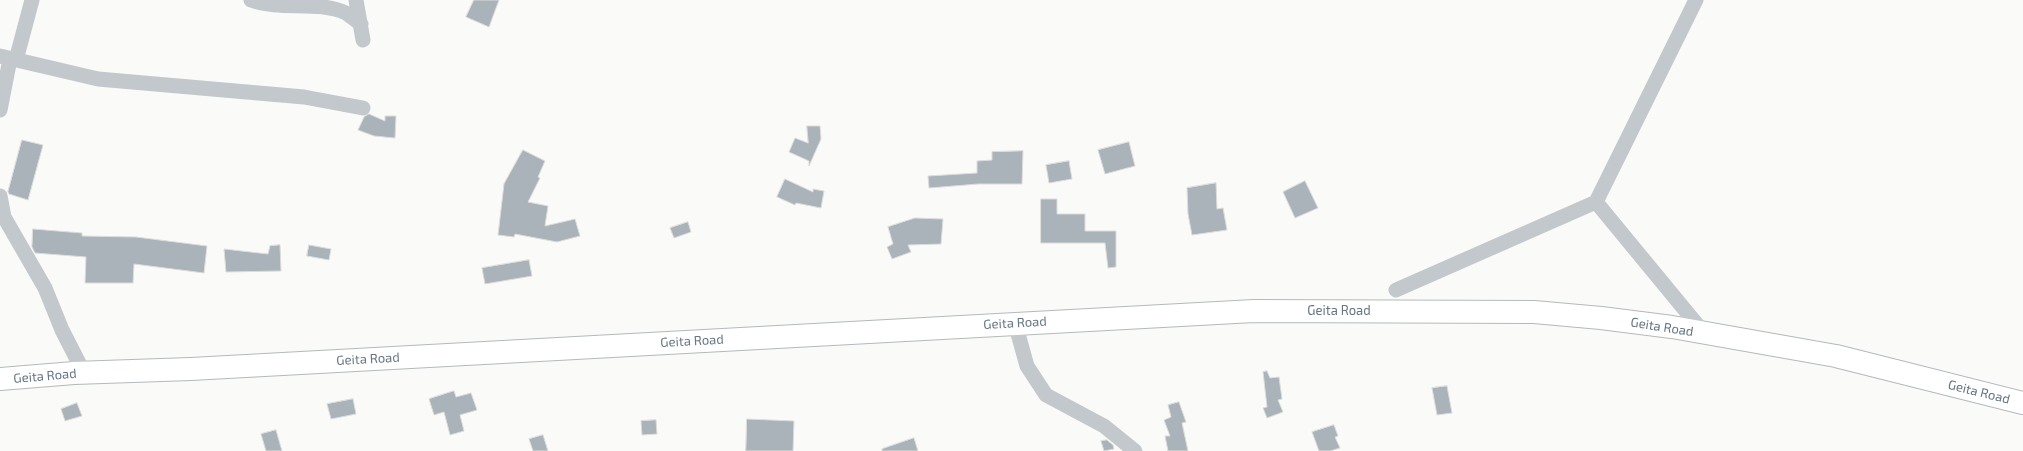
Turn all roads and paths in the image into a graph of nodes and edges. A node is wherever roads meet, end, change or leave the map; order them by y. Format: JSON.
{"nodes":[{"id":1,"x":32,"y":0,"type":"edge"},
{"id":2,"x":251,"y":0,"type":"edge"},
{"id":3,"x":356,"y":0,"type":"edge"},
{"id":4,"x":1696,"y":0,"type":"edge"},
{"id":5,"x":361,"y":24,"type":"junction"},
{"id":6,"x":363,"y":40,"type":"dead end"},
{"id":7,"x":9,"y":58,"type":"edge"},
{"id":8,"x":363,"y":108,"type":"dead end"},
{"id":9,"x":0,"y":110,"type":"edge"},
{"id":10,"x":0,"y":196,"type":"edge"},
{"id":11,"x":1596,"y":202,"type":"junction"},
{"id":12,"x":1396,"y":290,"type":"dead end"},
{"id":13,"x":1016,"y":323,"type":"junction"},
{"id":14,"x":1704,"y":333,"type":"junction"},
{"id":15,"x":84,"y":372,"type":"junction"},
{"id":16,"x":0,"y":379,"type":"edge"},
{"id":17,"x":2023,"y":403,"type":"edge"},
{"id":18,"x":1136,"y":451,"type":"edge"}],
"edges":[{"from":1,"to":7,"type":"street"},
{"from":2,"to":5,"type":"street"},
{"from":3,"to":5,"type":"street"},
{"from":4,"to":11,"type":"street"},
{"from":5,"to":6,"type":"street"},
{"from":7,"to":8,"type":"street"},
{"from":7,"to":9,"type":"street"},
{"from":10,"to":15,"type":"street"},
{"from":11,"to":12,"type":"street"},
{"from":11,"to":14,"type":"street"},
{"from":13,"to":14,"type":"highway","name":"Geita Road"},
{"from":13,"to":15,"type":"highway","name":"Geita Road"},
{"from":13,"to":18,"type":"street"},
{"from":14,"to":17,"type":"highway","name":"Geita Road"},
{"from":15,"to":16,"type":"highway","name":"Geita Road"}]}
